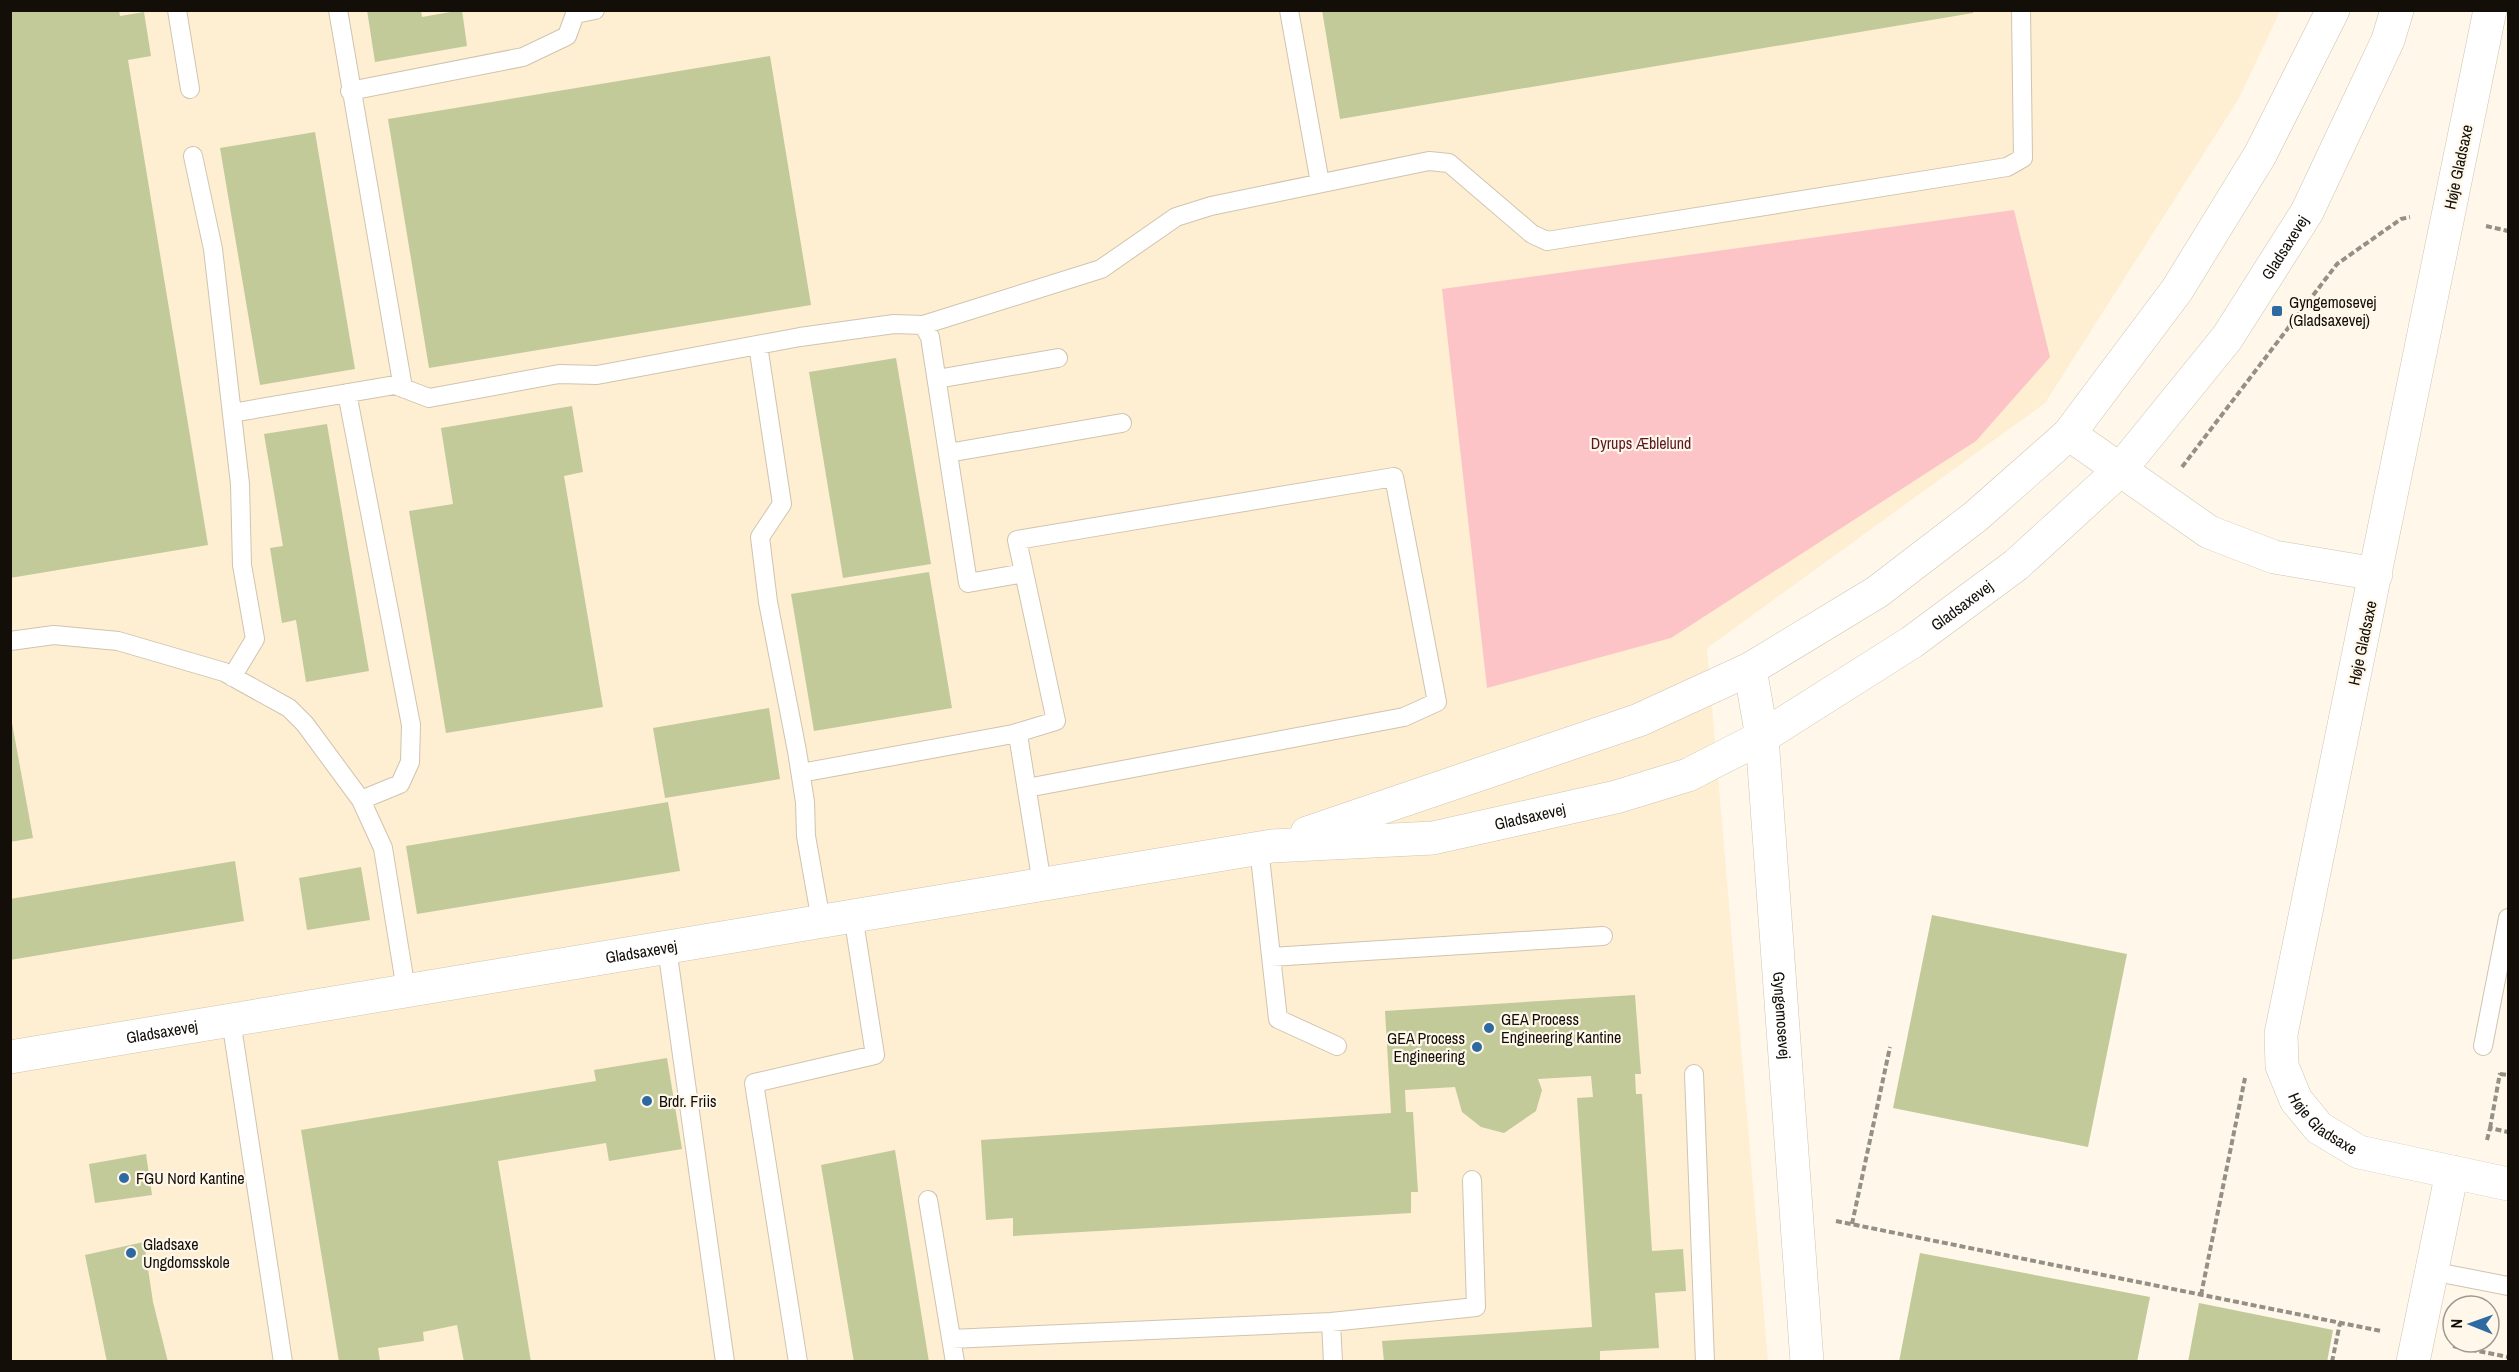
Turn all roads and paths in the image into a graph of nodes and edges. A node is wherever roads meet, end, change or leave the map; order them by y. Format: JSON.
{"nodes":[{"id":1,"x":177,"y":10,"type":"edge"},
{"id":2,"x":338,"y":10,"type":"edge"},
{"id":3,"x":595,"y":10,"type":"edge"},
{"id":4,"x":1289,"y":10,"type":"edge"},
{"id":5,"x":2021,"y":10,"type":"edge"},
{"id":6,"x":2332,"y":10,"type":"edge"},
{"id":7,"x":2397,"y":10,"type":"edge"},
{"id":8,"x":2490,"y":10,"type":"edge"},
{"id":9,"x":190,"y":89,"type":"dead end"},
{"id":10,"x":350,"y":91,"type":"junction"},
{"id":11,"x":193,"y":156,"type":"dead end"},
{"id":12,"x":1320,"y":183,"type":"junction"},
{"id":13,"x":2447,"y":219,"type":"junction"},
{"id":14,"x":2508,"y":231,"type":"edge"},
{"id":15,"x":923,"y":325,"type":"junction"},
{"id":16,"x":758,"y":345,"type":"junction"},
{"id":17,"x":1058,"y":358,"type":"dead end"},
{"id":18,"x":937,"y":379,"type":"junction"},
{"id":19,"x":403,"y":388,"type":"junction"},
{"id":20,"x":347,"y":393,"type":"junction"},
{"id":21,"x":232,"y":413,"type":"junction"},
{"id":22,"x":1122,"y":423,"type":"dead end"},
{"id":23,"x":2069,"y":434,"type":"junction"},
{"id":24,"x":948,"y":453,"type":"junction"},
{"id":25,"x":2119,"y":471,"type":"junction"},
{"id":26,"x":2158,"y":498,"type":"junction"},
{"id":27,"x":1024,"y":573,"type":"junction"},
{"id":28,"x":2376,"y":574,"type":"junction"},
{"id":29,"x":10,"y":641,"type":"edge"},
{"id":30,"x":1750,"y":669,"type":"junction"},
{"id":31,"x":232,"y":677,"type":"junction"},
{"id":32,"x":1012,"y":734,"type":"junction"},
{"id":33,"x":1762,"y":736,"type":"junction"},
{"id":34,"x":801,"y":773,"type":"junction"},
{"id":35,"x":1027,"y":788,"type":"junction"},
{"id":36,"x":361,"y":800,"type":"junction"},
{"id":37,"x":1265,"y":847,"type":"junction"},
{"id":38,"x":1042,"y":884,"type":"junction"},
{"id":39,"x":853,"y":915,"type":"junction"},
{"id":40,"x":2508,"y":918,"type":"edge"},
{"id":41,"x":821,"y":921,"type":"junction"},
{"id":42,"x":1603,"y":936,"type":"dead end"},
{"id":43,"x":667,"y":948,"type":"junction"},
{"id":44,"x":1271,"y":957,"type":"junction"},
{"id":45,"x":406,"y":990,"type":"junction"},
{"id":46,"x":231,"y":1020,"type":"junction"},
{"id":47,"x":1337,"y":1046,"type":"dead end"},
{"id":48,"x":2483,"y":1046,"type":"dead end"},
{"id":49,"x":1890,"y":1047,"type":"dead end"},
{"id":50,"x":2282,"y":1049,"type":"junction"},
{"id":51,"x":10,"y":1057,"type":"edge"},
{"id":52,"x":1694,"y":1074,"type":"dead end"},
{"id":53,"x":2508,"y":1075,"type":"edge"},
{"id":54,"x":2490,"y":1128,"type":"dead end"},
{"id":55,"x":2452,"y":1173,"type":"junction"},
{"id":56,"x":1472,"y":1180,"type":"dead end"},
{"id":57,"x":2508,"y":1184,"type":"edge"},
{"id":58,"x":928,"y":1200,"type":"dead end"},
{"id":59,"x":1796,"y":1213,"type":"junction"},
{"id":60,"x":1852,"y":1224,"type":"junction"},
{"id":61,"x":2431,"y":1271,"type":"junction"},
{"id":62,"x":2508,"y":1286,"type":"edge"},
{"id":63,"x":2201,"y":1295,"type":"junction"},
{"id":64,"x":1331,"y":1322,"type":"junction"},
{"id":65,"x":2340,"y":1323,"type":"junction"},
{"id":66,"x":951,"y":1339,"type":"junction"},
{"id":67,"x":2415,"y":1350,"type":"edge"},
{"id":68,"x":2508,"y":1357,"type":"edge"},
{"id":69,"x":283,"y":1362,"type":"edge"},
{"id":70,"x":725,"y":1362,"type":"edge"},
{"id":71,"x":798,"y":1362,"type":"edge"},
{"id":72,"x":955,"y":1362,"type":"edge"},
{"id":73,"x":1333,"y":1362,"type":"edge"},
{"id":74,"x":1705,"y":1362,"type":"edge"},
{"id":75,"x":1807,"y":1362,"type":"edge"},
{"id":76,"x":2332,"y":1362,"type":"edge"}],
"edges":[{"from":1,"to":9,"type":"lane"},
{"from":2,"to":10,"type":"lane"},
{"from":3,"to":10,"type":"lane"},
{"from":4,"to":12,"type":"lane"},
{"from":5,"to":12,"type":"lane"},
{"from":6,"to":23,"type":"street","name":"Gladsaxevej"},
{"from":7,"to":25,"type":"street","name":"Gladsaxevej"},
{"from":8,"to":13,"type":"street","name":"Høje Gladsaxe"},
{"from":10,"to":19,"type":"lane"},
{"from":11,"to":21,"type":"lane"},
{"from":12,"to":15,"type":"lane"},
{"from":13,"to":14,"type":"path"},
{"from":13,"to":26,"type":"path"},
{"from":13,"to":28,"type":"street","name":"Høje Gladsaxe"},
{"from":15,"to":16,"type":"lane"},
{"from":15,"to":18,"type":"lane"},
{"from":16,"to":19,"type":"lane"},
{"from":16,"to":34,"type":"lane"},
{"from":17,"to":18,"type":"lane"},
{"from":18,"to":24,"type":"lane"},
{"from":19,"to":20,"type":"lane"},
{"from":20,"to":21,"type":"lane"},
{"from":20,"to":36,"type":"lane"},
{"from":21,"to":31,"type":"lane"},
{"from":22,"to":24,"type":"lane"},
{"from":23,"to":25,"type":"street"},
{"from":23,"to":30,"type":"street","name":"Gladsaxevej"},
{"from":24,"to":27,"type":"lane"},
{"from":25,"to":26,"type":"street"},
{"from":25,"to":33,"type":"street","name":"Gladsaxevej"},
{"from":26,"to":28,"type":"street"},
{"from":27,"to":32,"type":"lane"},
{"from":27,"to":35,"type":"lane"},
{"from":28,"to":50,"type":"street","name":"Høje Gladsaxe"},
{"from":29,"to":31,"type":"lane"},
{"from":30,"to":33,"type":"street","name":"Gyngemosevej"},
{"from":30,"to":37,"type":"street","name":"Gladsaxevej"},
{"from":31,"to":36,"type":"lane"},
{"from":32,"to":34,"type":"lane"},
{"from":32,"to":35,"type":"lane"},
{"from":33,"to":37,"type":"street","name":"Gladsaxevej"},
{"from":33,"to":59,"type":"street","name":"Gyngemosevej"},
{"from":34,"to":41,"type":"lane"},
{"from":35,"to":38,"type":"lane"},
{"from":36,"to":45,"type":"lane"},
{"from":37,"to":38,"type":"street","name":"Gladsaxevej"},
{"from":37,"to":44,"type":"lane"},
{"from":38,"to":39,"type":"street","name":"Gladsaxevej"},
{"from":39,"to":41,"type":"street","name":"Gladsaxevej"},
{"from":39,"to":71,"type":"lane"},
{"from":40,"to":48,"type":"lane"},
{"from":41,"to":43,"type":"street","name":"Gladsaxevej"},
{"from":42,"to":44,"type":"lane"},
{"from":43,"to":45,"type":"street","name":"Gladsaxevej"},
{"from":43,"to":70,"type":"lane"},
{"from":44,"to":47,"type":"lane"},
{"from":45,"to":46,"type":"street","name":"Gladsaxevej"},
{"from":46,"to":51,"type":"street","name":"Gladsaxevej"},
{"from":46,"to":69,"type":"lane"},
{"from":49,"to":60,"type":"path"},
{"from":50,"to":55,"type":"street","name":"Høje Gladsaxe"},
{"from":50,"to":63,"type":"path"},
{"from":52,"to":74,"type":"lane"},
{"from":53,"to":54,"type":"path"},
{"from":55,"to":57,"type":"street","name":"Høje Gladsaxe"},
{"from":55,"to":61,"type":"street"},
{"from":56,"to":64,"type":"lane"},
{"from":58,"to":66,"type":"lane"},
{"from":59,"to":60,"type":"path"},
{"from":59,"to":75,"type":"street","name":"Gyngemosevej"},
{"from":60,"to":63,"type":"path"},
{"from":61,"to":62,"type":"lane"},
{"from":61,"to":67,"type":"street"},
{"from":63,"to":65,"type":"path"},
{"from":64,"to":66,"type":"lane"},
{"from":64,"to":73,"type":"lane"},
{"from":65,"to":67,"type":"path"},
{"from":65,"to":76,"type":"path"},
{"from":66,"to":72,"type":"lane"},
{"from":67,"to":68,"type":"path"}]}
